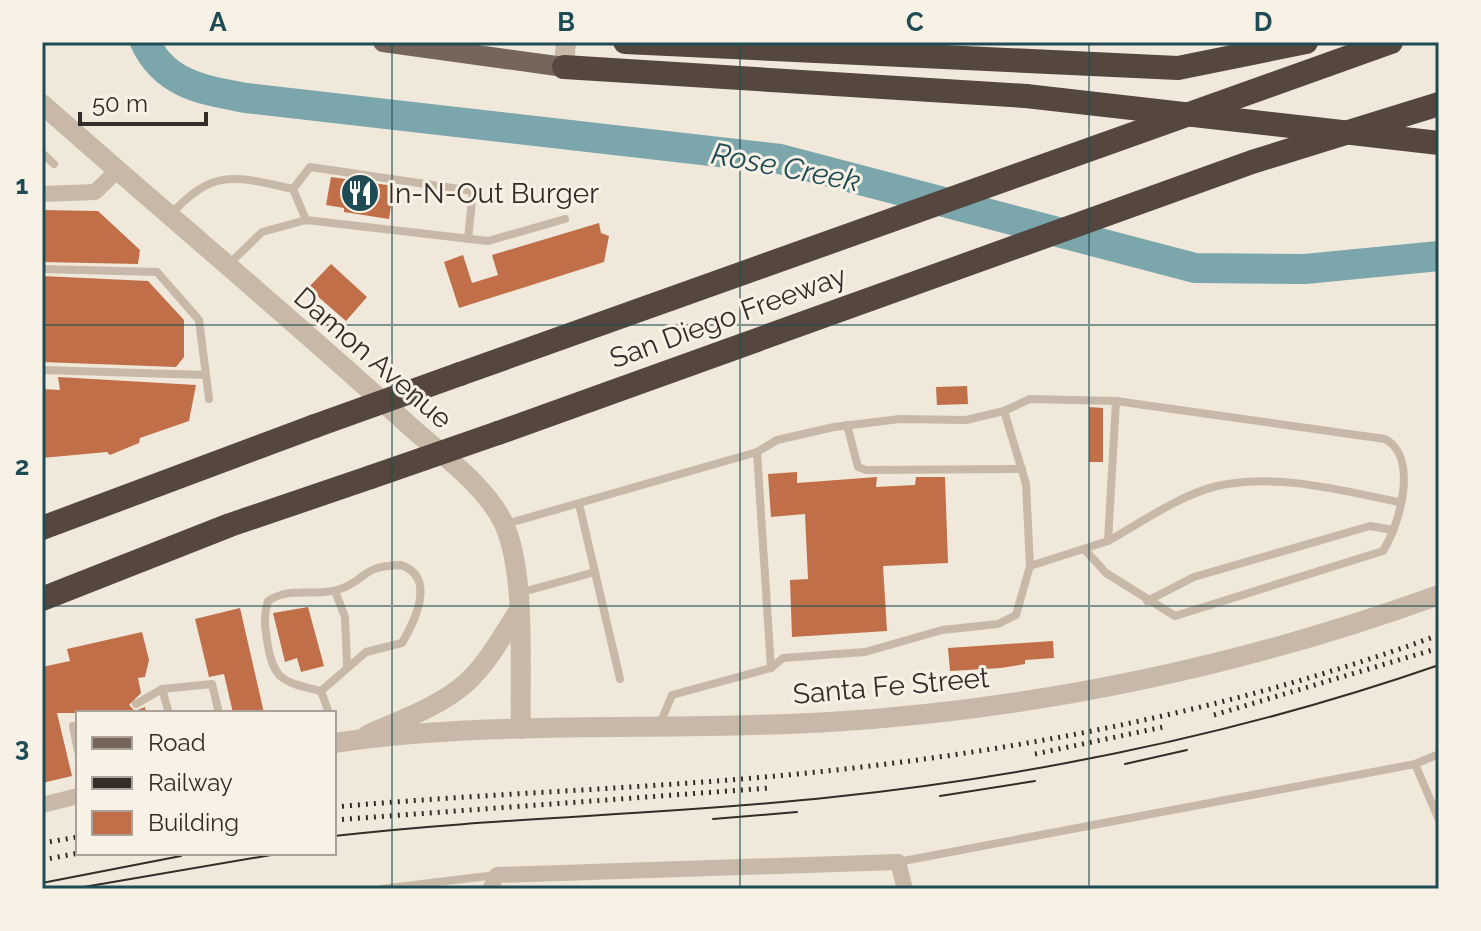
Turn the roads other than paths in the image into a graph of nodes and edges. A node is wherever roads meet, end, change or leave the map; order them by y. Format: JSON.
{"nodes":[{"id":1,"x":383,"y":42,"type":"edge"},
{"id":2,"x":566,"y":42,"type":"edge"},
{"id":3,"x":625,"y":42,"type":"edge"},
{"id":4,"x":1306,"y":42,"type":"edge"},
{"id":5,"x":1391,"y":42,"type":"edge"},
{"id":6,"x":564,"y":67,"type":"junction"},
{"id":7,"x":42,"y":104,"type":"edge"},
{"id":8,"x":1439,"y":104,"type":"edge"},
{"id":9,"x":1439,"y":143,"type":"edge"},
{"id":10,"x":42,"y":153,"type":"edge"},
{"id":11,"x":54,"y":164,"type":"dead end"},
{"id":12,"x":117,"y":171,"type":"junction"},
{"id":13,"x":293,"y":189,"type":"junction"},
{"id":14,"x":42,"y":194,"type":"edge"},
{"id":15,"x":168,"y":217,"type":"junction"},
{"id":16,"x":565,"y":219,"type":"dead end"},
{"id":17,"x":306,"y":220,"type":"junction"},
{"id":18,"x":468,"y":239,"type":"junction"},
{"id":19,"x":226,"y":268,"type":"junction"},
{"id":20,"x":42,"y":269,"type":"edge"},
{"id":21,"x":42,"y":370,"type":"edge"},
{"id":22,"x":206,"y":375,"type":"junction"},
{"id":23,"x":209,"y":399,"type":"dead end"},
{"id":24,"x":1116,"y":401,"type":"junction"},
{"id":25,"x":1004,"y":411,"type":"junction"},
{"id":26,"x":847,"y":425,"type":"junction"},
{"id":27,"x":757,"y":452,"type":"junction"},
{"id":28,"x":1022,"y":469,"type":"junction"},
{"id":29,"x":1399,"y":502,"type":"junction"},
{"id":30,"x":579,"y":504,"type":"junction"},
{"id":31,"x":504,"y":525,"type":"junction"},
{"id":32,"x":42,"y":528,"type":"edge"},
{"id":33,"x":1393,"y":530,"type":"junction"},
{"id":34,"x":1108,"y":541,"type":"junction"},
{"id":35,"x":1085,"y":550,"type":"junction"},
{"id":36,"x":1030,"y":566,"type":"junction"},
{"id":37,"x":595,"y":572,"type":"junction"},
{"id":38,"x":335,"y":591,"type":"junction"},
{"id":39,"x":1439,"y":595,"type":"edge"},
{"id":40,"x":42,"y":599,"type":"edge"},
{"id":41,"x":1147,"y":601,"type":"junction"},
{"id":42,"x":518,"y":603,"type":"junction"},
{"id":43,"x":347,"y":665,"type":"junction"},
{"id":44,"x":771,"y":668,"type":"junction"},
{"id":45,"x":620,"y":679,"type":"dead end"},
{"id":46,"x":162,"y":689,"type":"junction"},
{"id":47,"x":321,"y":691,"type":"junction"},
{"id":48,"x":136,"y":704,"type":"dead end"},
{"id":49,"x":168,"y":711,"type":"edge"},
{"id":50,"x":219,"y":711,"type":"edge"},
{"id":51,"x":328,"y":711,"type":"edge"},
{"id":52,"x":73,"y":726,"type":"dead end"},
{"id":53,"x":658,"y":728,"type":"junction"},
{"id":54,"x":521,"y":729,"type":"junction"},
{"id":55,"x":341,"y":739,"type":"edge"},
{"id":56,"x":76,"y":741,"type":"edge"},
{"id":57,"x":1439,"y":754,"type":"edge"},
{"id":58,"x":1415,"y":764,"type":"junction"},
{"id":59,"x":76,"y":796,"type":"edge"},
{"id":60,"x":42,"y":805,"type":"edge"},
{"id":61,"x":1439,"y":820,"type":"edge"},
{"id":62,"x":898,"y":862,"type":"junction"},
{"id":63,"x":494,"y":882,"type":"edge"},
{"id":64,"x":381,"y":889,"type":"edge"},
{"id":65,"x":905,"y":889,"type":"edge"}],
"edges":[{"from":1,"to":6,"type":"main road"},
{"from":2,"to":6,"type":"street"},
{"from":3,"to":4,"type":"highway"},
{"from":5,"to":32,"type":"highway","name":"San Diego Freeway","bridge":true},
{"from":6,"to":9,"type":"highway","bridge":true},
{"from":7,"to":12,"type":"street","name":"Damon Avenue"},
{"from":8,"to":40,"type":"highway","name":"San Diego Freeway","bridge":true},
{"from":10,"to":11,"type":"lane"},
{"from":12,"to":14,"type":"street"},
{"from":12,"to":15,"type":"street","name":"Damon Avenue"},
{"from":13,"to":15,"type":"lane"},
{"from":13,"to":17,"type":"lane"},
{"from":13,"to":18,"type":"lane"},
{"from":15,"to":19,"type":"street","name":"Damon Avenue"},
{"from":16,"to":18,"type":"lane"},
{"from":17,"to":18,"type":"lane"},
{"from":17,"to":19,"type":"lane"},
{"from":19,"to":31,"type":"street","name":"Damon Avenue"},
{"from":20,"to":22,"type":"lane"},
{"from":21,"to":22,"type":"lane"},
{"from":22,"to":23,"type":"lane"},
{"from":24,"to":25,"type":"lane"},
{"from":24,"to":29,"type":"lane"},
{"from":24,"to":34,"type":"lane"},
{"from":25,"to":26,"type":"lane"},
{"from":25,"to":28,"type":"lane"},
{"from":26,"to":27,"type":"lane"},
{"from":26,"to":28,"type":"lane"},
{"from":27,"to":30,"type":"lane"},
{"from":27,"to":44,"type":"lane"},
{"from":28,"to":36,"type":"lane"},
{"from":29,"to":33,"type":"lane"},
{"from":29,"to":34,"type":"lane"},
{"from":30,"to":31,"type":"lane"},
{"from":30,"to":37,"type":"lane"},
{"from":31,"to":42,"type":"street","name":"Damon Avenue"},
{"from":33,"to":41,"type":"lane"},
{"from":33,"to":41,"type":"lane"},
{"from":34,"to":35,"type":"lane"},
{"from":35,"to":36,"type":"lane"},
{"from":35,"to":41,"type":"lane"},
{"from":36,"to":44,"type":"lane"},
{"from":37,"to":42,"type":"lane"},
{"from":37,"to":45,"type":"lane"},
{"from":38,"to":43,"type":"lane"},
{"from":38,"to":43,"type":"lane"},
{"from":38,"to":47,"type":"lane"},
{"from":39,"to":53,"type":"street","name":"Santa Fe Street"},
{"from":42,"to":54,"type":"street","name":"Damon Avenue"},
{"from":42,"to":55,"type":"street"},
{"from":43,"to":47,"type":"lane"},
{"from":44,"to":53,"type":"lane"},
{"from":46,"to":48,"type":"lane"},
{"from":46,"to":49,"type":"lane"},
{"from":46,"to":50,"type":"lane"},
{"from":47,"to":51,"type":"lane"},
{"from":52,"to":56,"type":"lane"},
{"from":53,"to":54,"type":"street","name":"Santa Fe Street"},
{"from":54,"to":55,"type":"street","name":"Santa Fe Street"},
{"from":57,"to":58,"type":"lane"},
{"from":58,"to":61,"type":"lane"},
{"from":58,"to":62,"type":"lane"},
{"from":59,"to":60,"type":"street"},
{"from":62,"to":63,"type":"street"},
{"from":62,"to":65,"type":"street"},
{"from":63,"to":64,"type":"lane"}]}
